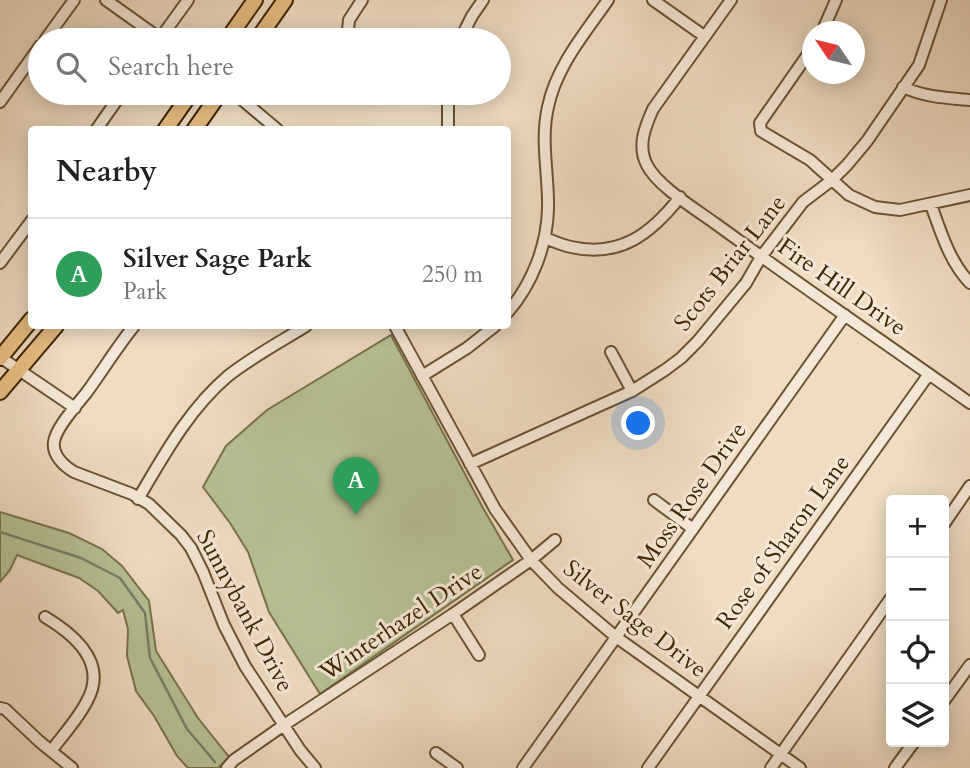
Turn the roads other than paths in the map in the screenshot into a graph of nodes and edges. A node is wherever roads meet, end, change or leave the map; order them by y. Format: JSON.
{"nodes":[{"id":1,"x":74,"y":0,"type":"edge"},
{"id":2,"x":106,"y":0,"type":"edge"},
{"id":3,"x":187,"y":0,"type":"edge"},
{"id":4,"x":255,"y":0,"type":"edge"},
{"id":5,"x":285,"y":0,"type":"edge"},
{"id":6,"x":362,"y":0,"type":"edge"},
{"id":7,"x":484,"y":0,"type":"edge"},
{"id":8,"x":608,"y":0,"type":"edge"},
{"id":9,"x":653,"y":0,"type":"edge"},
{"id":10,"x":731,"y":0,"type":"edge"},
{"id":11,"x":836,"y":0,"type":"edge"},
{"id":12,"x":941,"y":0,"type":"edge"},
{"id":13,"x":827,"y":21,"type":"edge"},
{"id":14,"x":54,"y":28,"type":"edge"},
{"id":15,"x":144,"y":28,"type":"edge"},
{"id":16,"x":168,"y":28,"type":"edge"},
{"id":17,"x":235,"y":28,"type":"edge"},
{"id":18,"x":265,"y":28,"type":"edge"},
{"id":19,"x":348,"y":28,"type":"edge"},
{"id":20,"x":466,"y":28,"type":"edge"},
{"id":21,"x":704,"y":36,"type":"junction"},
{"id":22,"x":28,"y":63,"type":"edge"},
{"id":23,"x":802,"y":64,"type":"edge"},
{"id":24,"x":903,"y":87,"type":"junction"},
{"id":25,"x":970,"y":100,"type":"edge"},
{"id":26,"x":0,"y":102,"type":"edge"},
{"id":27,"x":114,"y":105,"type":"edge"},
{"id":28,"x":183,"y":105,"type":"edge"},
{"id":29,"x":212,"y":105,"type":"edge"},
{"id":30,"x":248,"y":105,"type":"edge"},
{"id":31,"x":448,"y":105,"type":"edge"},
{"id":32,"x":99,"y":126,"type":"edge"},
{"id":33,"x":168,"y":126,"type":"edge"},
{"id":34,"x":197,"y":126,"type":"edge"},
{"id":35,"x":273,"y":126,"type":"edge"},
{"id":36,"x":447,"y":126,"type":"edge"},
{"id":37,"x":832,"y":180,"type":"junction"},
{"id":38,"x":970,"y":195,"type":"edge"},
{"id":39,"x":680,"y":197,"type":"junction"},
{"id":40,"x":931,"y":205,"type":"junction"},
{"id":41,"x":28,"y":225,"type":"edge"},
{"id":42,"x":545,"y":238,"type":"junction"},
{"id":43,"x":761,"y":257,"type":"junction"},
{"id":44,"x":0,"y":263,"type":"edge"},
{"id":45,"x":970,"y":283,"type":"edge"},
{"id":46,"x":511,"y":307,"type":"edge"},
{"id":47,"x":845,"y":315,"type":"junction"},
{"id":48,"x":28,"y":325,"type":"edge"},
{"id":49,"x":53,"y":329,"type":"edge"},
{"id":50,"x":132,"y":329,"type":"edge"},
{"id":51,"x":301,"y":329,"type":"edge"},
{"id":52,"x":397,"y":329,"type":"edge"},
{"id":53,"x":491,"y":329,"type":"edge"},
{"id":54,"x":611,"y":352,"type":"dead end"},
{"id":55,"x":0,"y":357,"type":"edge"},
{"id":56,"x":19,"y":370,"type":"junction"},
{"id":57,"x":929,"y":374,"type":"junction"},
{"id":58,"x":422,"y":376,"type":"junction"},
{"id":59,"x":0,"y":391,"type":"edge"},
{"id":60,"x":632,"y":391,"type":"junction"},
{"id":61,"x":970,"y":403,"type":"edge"},
{"id":62,"x":75,"y":408,"type":"junction"},
{"id":63,"x":470,"y":464,"type":"junction"},
{"id":64,"x":970,"y":486,"type":"edge"},
{"id":65,"x":138,"y":499,"type":"junction"},
{"id":66,"x":654,"y":500,"type":"dead end"},
{"id":67,"x":949,"y":516,"type":"edge"},
{"id":68,"x":693,"y":529,"type":"junction"},
{"id":69,"x":555,"y":540,"type":"dead end"},
{"id":70,"x":531,"y":560,"type":"junction"},
{"id":71,"x":886,"y":605,"type":"edge"},
{"id":72,"x":453,"y":614,"type":"junction"},
{"id":73,"x":45,"y":617,"type":"dead end"},
{"id":74,"x":616,"y":637,"type":"junction"},
{"id":75,"x":479,"y":655,"type":"dead end"},
{"id":76,"x":970,"y":665,"type":"edge"},
{"id":77,"x":949,"y":694,"type":"edge"},
{"id":78,"x":699,"y":696,"type":"junction"},
{"id":79,"x":0,"y":708,"type":"edge"},
{"id":80,"x":284,"y":724,"type":"junction"},
{"id":81,"x":910,"y":747,"type":"edge"},
{"id":82,"x":51,"y":751,"type":"junction"},
{"id":83,"x":436,"y":753,"type":"dead end"},
{"id":84,"x":780,"y":754,"type":"junction"},
{"id":85,"x":72,"y":768,"type":"edge"},
{"id":86,"x":228,"y":768,"type":"edge"},
{"id":87,"x":315,"y":768,"type":"edge"},
{"id":88,"x":457,"y":768,"type":"edge"},
{"id":89,"x":523,"y":768,"type":"edge"},
{"id":90,"x":648,"y":768,"type":"edge"},
{"id":91,"x":771,"y":768,"type":"edge"},
{"id":92,"x":800,"y":768,"type":"edge"},
{"id":93,"x":895,"y":768,"type":"edge"}],
"edges":[{"from":1,"to":14,"type":"street"},
{"from":2,"to":15,"type":"street"},
{"from":3,"to":16,"type":"street"},
{"from":4,"to":17,"type":"main road"},
{"from":5,"to":18,"type":"main road"},
{"from":6,"to":19,"type":"street"},
{"from":7,"to":20,"type":"street"},
{"from":8,"to":42,"type":"street"},
{"from":9,"to":21,"type":"street"},
{"from":10,"to":21,"type":"street","name":"Fire Hill Drive"},
{"from":11,"to":13,"type":"street"},
{"from":12,"to":24,"type":"street","name":"Scots Briar Lane"},
{"from":21,"to":39,"type":"street","name":"Fire Hill Drive"},
{"from":22,"to":26,"type":"street"},
{"from":23,"to":37,"type":"street"},
{"from":24,"to":25,"type":"street"},
{"from":24,"to":37,"type":"street","name":"Scots Briar Lane"},
{"from":27,"to":32,"type":"street"},
{"from":28,"to":33,"type":"main road"},
{"from":29,"to":34,"type":"main road"},
{"from":30,"to":35,"type":"street"},
{"from":31,"to":36,"type":"street"},
{"from":37,"to":40,"type":"street"},
{"from":37,"to":43,"type":"street","name":"Scots Briar Lane"},
{"from":38,"to":40,"type":"street"},
{"from":39,"to":42,"type":"street"},
{"from":39,"to":43,"type":"street","name":"Fire Hill Drive"},
{"from":40,"to":45,"type":"street"},
{"from":41,"to":44,"type":"street"},
{"from":42,"to":46,"type":"street"},
{"from":43,"to":47,"type":"street","name":"Fire Hill Drive"},
{"from":43,"to":60,"type":"street","name":"Scots Briar Lane"},
{"from":47,"to":57,"type":"street","name":"Fire Hill Drive"},
{"from":47,"to":68,"type":"street","name":"Moss Rose Drive"},
{"from":48,"to":55,"type":"main road"},
{"from":49,"to":56,"type":"main road"},
{"from":50,"to":62,"type":"street"},
{"from":51,"to":65,"type":"street"},
{"from":52,"to":58,"type":"street","name":"Silver Sage Drive"},
{"from":53,"to":58,"type":"street"},
{"from":54,"to":60,"type":"street"},
{"from":55,"to":56,"type":"street"},
{"from":56,"to":59,"type":"main road"},
{"from":56,"to":62,"type":"street"},
{"from":57,"to":61,"type":"street","name":"Fire Hill Drive"},
{"from":57,"to":78,"type":"street","name":"Rose of Sharon Lane"},
{"from":58,"to":63,"type":"street","name":"Silver Sage Drive"},
{"from":60,"to":63,"type":"street","name":"Scots Briar Lane"},
{"from":62,"to":65,"type":"street","name":"Sunnybank Drive"},
{"from":63,"to":70,"type":"street","name":"Silver Sage Drive"},
{"from":64,"to":67,"type":"street"},
{"from":65,"to":80,"type":"street","name":"Sunnybank Drive"},
{"from":66,"to":68,"type":"street"},
{"from":68,"to":74,"type":"street","name":"Moss Rose Drive"},
{"from":69,"to":70,"type":"street","name":"Winterhazel Drive"},
{"from":70,"to":72,"type":"street","name":"Winterhazel Drive"},
{"from":70,"to":74,"type":"street","name":"Silver Sage Drive"},
{"from":71,"to":84,"type":"street"},
{"from":72,"to":75,"type":"street"},
{"from":72,"to":80,"type":"street","name":"Winterhazel Drive"},
{"from":73,"to":82,"type":"street"},
{"from":74,"to":78,"type":"street","name":"Silver Sage Drive"},
{"from":74,"to":89,"type":"street","name":"Moss Rose Drive"},
{"from":76,"to":77,"type":"street"},
{"from":78,"to":84,"type":"street","name":"Silver Sage Drive"},
{"from":78,"to":90,"type":"street","name":"Rose of Sharon Lane"},
{"from":79,"to":82,"type":"street"},
{"from":80,"to":86,"type":"street","name":"Winterhazel Drive"},
{"from":80,"to":87,"type":"street","name":"Sunnybank Drive"},
{"from":81,"to":93,"type":"street"},
{"from":82,"to":85,"type":"street"},
{"from":83,"to":88,"type":"street"},
{"from":84,"to":91,"type":"street"},
{"from":84,"to":92,"type":"street","name":"Silver Sage Drive"}]}
